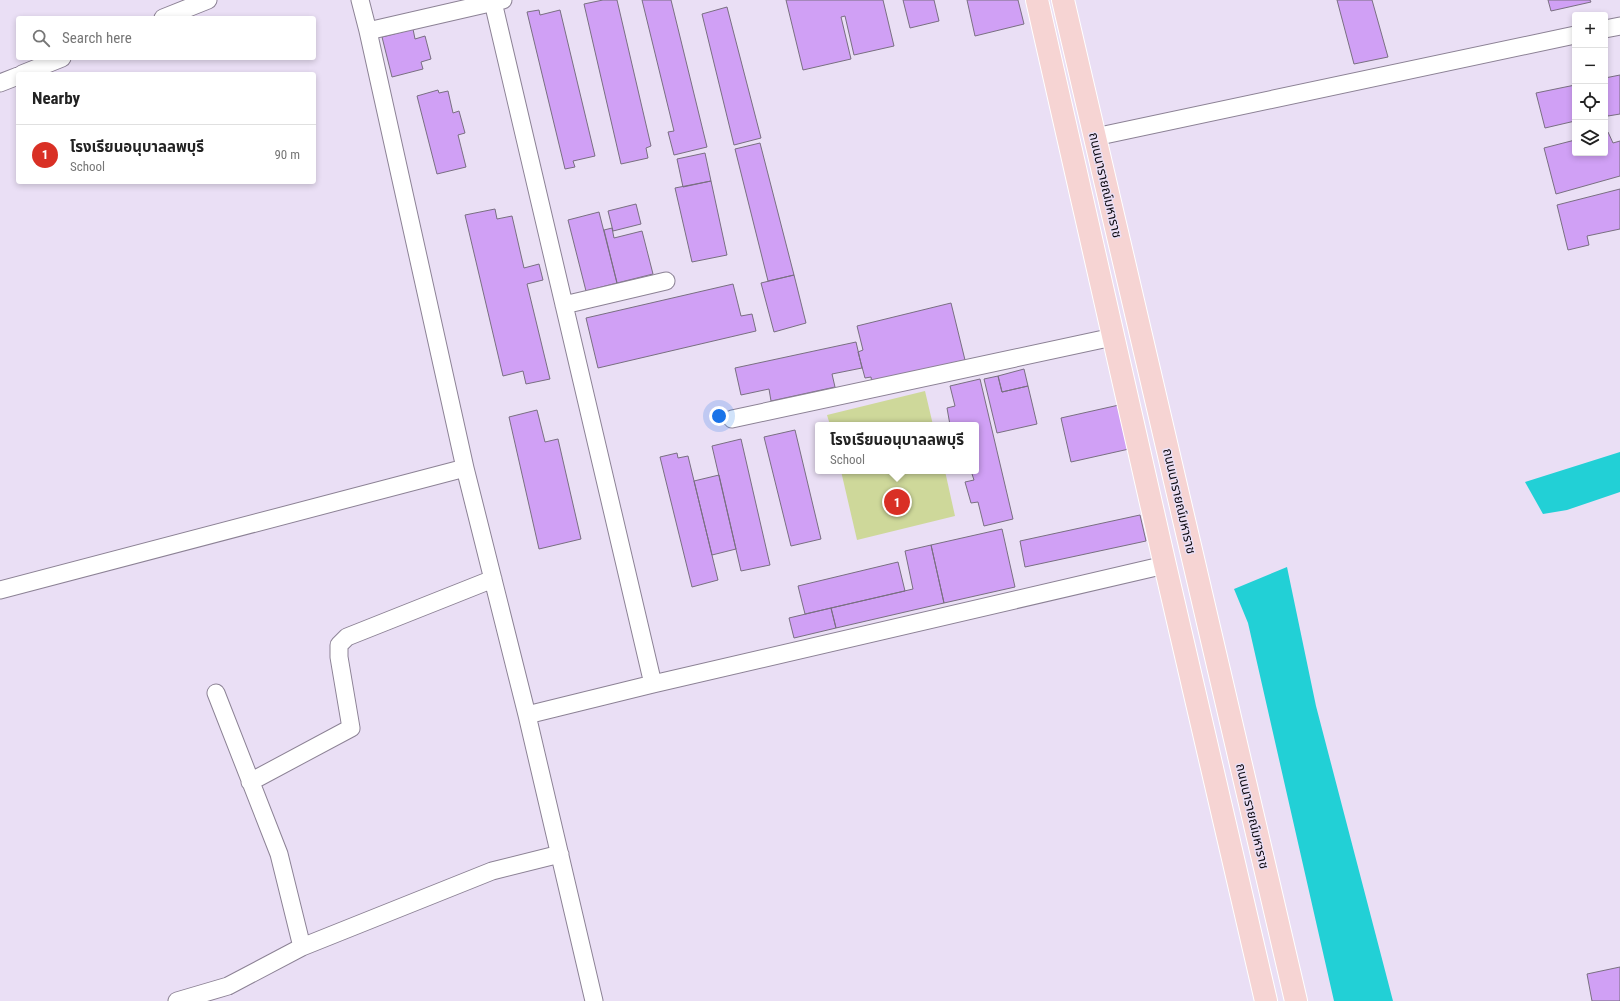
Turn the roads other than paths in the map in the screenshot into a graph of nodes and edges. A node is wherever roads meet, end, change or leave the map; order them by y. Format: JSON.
{"nodes":[{"id":1,"x":208,"y":0,"type":"edge"},
{"id":2,"x":360,"y":0,"type":"edge"},
{"id":3,"x":1037,"y":0,"type":"edge"},
{"id":4,"x":1064,"y":0,"type":"edge"},
{"id":5,"x":498,"y":1,"type":"edge"},
{"id":6,"x":168,"y":16,"type":"edge"},
{"id":7,"x":1620,"y":26,"type":"edge"},
{"id":8,"x":1608,"y":28,"type":"edge"},
{"id":9,"x":368,"y":31,"type":"junction"},
{"id":10,"x":1572,"y":36,"type":"edge"},
{"id":11,"x":57,"y":60,"type":"edge"},
{"id":12,"x":27,"y":72,"type":"edge"},
{"id":13,"x":16,"y":77,"type":"edge"},
{"id":14,"x":0,"y":83,"type":"edge"},
{"id":15,"x":1095,"y":137,"type":"junction"},
{"id":16,"x":666,"y":281,"type":"dead end"},
{"id":17,"x":564,"y":305,"type":"junction"},
{"id":18,"x":1113,"y":337,"type":"junction"},
{"id":19,"x":732,"y":419,"type":"dead end"},
{"id":20,"x":465,"y":468,"type":"junction"},
{"id":21,"x":1165,"y":565,"type":"junction"},
{"id":22,"x":493,"y":579,"type":"junction"},
{"id":23,"x":0,"y":590,"type":"edge"},
{"id":24,"x":653,"y":684,"type":"junction"},
{"id":25,"x":216,"y":693,"type":"dead end"},
{"id":26,"x":528,"y":716,"type":"junction"},
{"id":27,"x":250,"y":782,"type":"junction"},
{"id":28,"x":560,"y":854,"type":"junction"},
{"id":29,"x":302,"y":947,"type":"junction"},
{"id":30,"x":177,"y":1001,"type":"edge"},
{"id":31,"x":594,"y":1001,"type":"edge"},
{"id":32,"x":1266,"y":1001,"type":"edge"},
{"id":33,"x":1296,"y":1001,"type":"edge"}],
"edges":[{"from":1,"to":6,"type":"street"},
{"from":2,"to":9,"type":"street"},
{"from":3,"to":18,"type":"main road","name":"ถนนนารายณ์มหาราช"},
{"from":4,"to":15,"type":"main road","name":"ถนนนารายณ์มหาราช"},
{"from":5,"to":9,"type":"street"},
{"from":5,"to":17,"type":"street"},
{"from":7,"to":8,"type":"street"},
{"from":9,"to":20,"type":"street"},
{"from":10,"to":15,"type":"street"},
{"from":11,"to":12,"type":"street"},
{"from":13,"to":14,"type":"street"},
{"from":15,"to":33,"type":"main road","name":"ถนนนารายณ์มหาราช"},
{"from":16,"to":17,"type":"street"},
{"from":17,"to":24,"type":"street"},
{"from":18,"to":19,"type":"street"},
{"from":18,"to":21,"type":"main road","name":"ถนนนารายณ์มหาราช"},
{"from":20,"to":22,"type":"street"},
{"from":20,"to":23,"type":"street"},
{"from":21,"to":24,"type":"street"},
{"from":21,"to":32,"type":"main road","name":"ถนนนารายณ์มหาราช"},
{"from":22,"to":26,"type":"street"},
{"from":22,"to":27,"type":"street"},
{"from":24,"to":26,"type":"street"},
{"from":25,"to":27,"type":"street"},
{"from":26,"to":28,"type":"street"},
{"from":27,"to":29,"type":"street"},
{"from":28,"to":29,"type":"street"},
{"from":28,"to":31,"type":"street"},
{"from":29,"to":30,"type":"street"}]}
